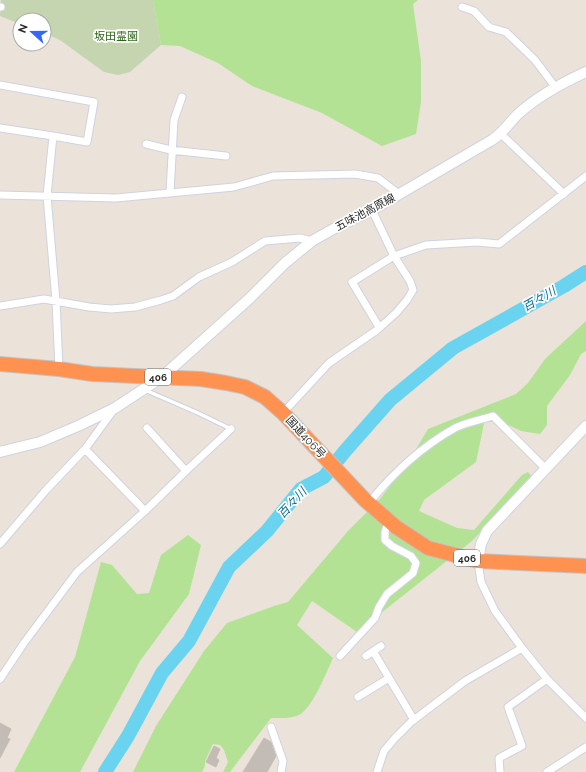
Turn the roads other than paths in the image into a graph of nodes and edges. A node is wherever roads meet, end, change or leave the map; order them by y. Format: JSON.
{"nodes":[{"id":1,"x":462,"y":6,"type":"dead end"},
{"id":2,"x":586,"y":72,"type":"edge"},
{"id":3,"x":0,"y":85,"type":"edge"},
{"id":4,"x":556,"y":88,"type":"junction"},
{"id":5,"x":182,"y":97,"type":"dead end"},
{"id":6,"x":0,"y":128,"type":"edge"},
{"id":7,"x":501,"y":134,"type":"junction"},
{"id":8,"x":53,"y":136,"type":"junction"},
{"id":9,"x":146,"y":144,"type":"dead end"},
{"id":10,"x":171,"y":150,"type":"junction"},
{"id":11,"x":226,"y":156,"type":"dead end"},
{"id":12,"x":586,"y":176,"type":"edge"},
{"id":13,"x":170,"y":192,"type":"junction"},
{"id":14,"x":399,"y":194,"type":"junction"},
{"id":15,"x":564,"y":194,"type":"junction"},
{"id":16,"x":0,"y":195,"type":"edge"},
{"id":17,"x":47,"y":196,"type":"junction"},
{"id":18,"x":372,"y":210,"type":"junction"},
{"id":19,"x":312,"y":241,"type":"junction"},
{"id":20,"x":394,"y":256,"type":"junction"},
{"id":21,"x":56,"y":301,"type":"junction"},
{"id":22,"x":0,"y":306,"type":"edge"},
{"id":23,"x":379,"y":327,"type":"junction"},
{"id":24,"x":0,"y":364,"type":"edge"},
{"id":25,"x":58,"y":368,"type":"junction"},
{"id":26,"x":162,"y":378,"type":"junction"},
{"id":27,"x":143,"y":390,"type":"junction"},
{"id":28,"x":115,"y":408,"type":"junction"},
{"id":29,"x":283,"y":413,"type":"junction"},
{"id":30,"x":586,"y":426,"type":"edge"},
{"id":31,"x":147,"y":428,"type":"dead end"},
{"id":32,"x":231,"y":429,"type":"joint"},
{"id":33,"x":85,"y":449,"type":"junction"},
{"id":34,"x":0,"y":452,"type":"edge"},
{"id":35,"x":546,"y":468,"type":"junction"},
{"id":36,"x":186,"y":471,"type":"junction"},
{"id":37,"x":367,"y":501,"type":"junction"},
{"id":38,"x":145,"y":511,"type":"junction"},
{"id":39,"x":390,"y":521,"type":"junction"},
{"id":40,"x":0,"y":544,"type":"edge"},
{"id":41,"x":478,"y":561,"type":"junction"},
{"id":42,"x":586,"y":566,"type":"edge"},
{"id":43,"x":381,"y":646,"type":"dead end"},
{"id":44,"x":522,"y":648,"type":"junction"},
{"id":45,"x":373,"y":651,"type":"junction"},
{"id":46,"x":340,"y":656,"type":"dead end"},
{"id":47,"x":366,"y":656,"type":"dead end"},
{"id":48,"x":389,"y":678,"type":"junction"},
{"id":49,"x":0,"y":679,"type":"edge"},
{"id":50,"x":547,"y":679,"type":"junction"},
{"id":51,"x":358,"y":697,"type":"dead end"},
{"id":52,"x":586,"y":718,"type":"edge"},
{"id":53,"x":414,"y":720,"type":"junction"},
{"id":54,"x":271,"y":727,"type":"dead end"},
{"id":55,"x":586,"y":747,"type":"edge"},
{"id":56,"x":281,"y":772,"type":"edge"},
{"id":57,"x":377,"y":772,"type":"edge"},
{"id":58,"x":500,"y":772,"type":"edge"},
{"id":59,"x":547,"y":772,"type":"edge"}],
"edges":[{"from":1,"to":4,"type":"street"},
{"from":2,"to":4,"type":"main road","name":"五味池高原線"},
{"from":3,"to":8,"type":"street"},
{"from":4,"to":7,"type":"main road","name":"五味池高原線"},
{"from":5,"to":10,"type":"street"},
{"from":6,"to":8,"type":"street"},
{"from":7,"to":14,"type":"main road","name":"五味池高原線"},
{"from":7,"to":15,"type":"street"},
{"from":8,"to":17,"type":"street"},
{"from":9,"to":10,"type":"street"},
{"from":10,"to":11,"type":"street"},
{"from":10,"to":13,"type":"street"},
{"from":12,"to":15,"type":"street"},
{"from":13,"to":14,"type":"street"},
{"from":13,"to":17,"type":"street"},
{"from":14,"to":18,"type":"main road","name":"五味池高原線"},
{"from":15,"to":20,"type":"street"},
{"from":16,"to":17,"type":"street"},
{"from":17,"to":21,"type":"street"},
{"from":18,"to":19,"type":"main road","name":"五味池高原線"},
{"from":18,"to":20,"type":"street"},
{"from":19,"to":21,"type":"street"},
{"from":19,"to":26,"type":"main road","name":"五味池高原線"},
{"from":20,"to":23,"type":"street"},
{"from":20,"to":23,"type":"street"},
{"from":21,"to":22,"type":"street"},
{"from":21,"to":25,"type":"street"},
{"from":23,"to":29,"type":"street"},
{"from":24,"to":25,"type":"highway","name":"国道406号","number":"406"},
{"from":25,"to":26,"type":"highway","name":"国道406号","number":"406"},
{"from":26,"to":27,"type":"main road","name":"五味池高原線"},
{"from":26,"to":29,"type":"highway","name":"国道406号","number":"406"},
{"from":27,"to":28,"type":"main road","name":"五味池高原線"},
{"from":27,"to":32,"type":"lane"},
{"from":28,"to":33,"type":"street"},
{"from":28,"to":34,"type":"main road","name":"五味池高原線"},
{"from":29,"to":37,"type":"highway","name":"国道406号","number":"406"},
{"from":30,"to":35,"type":"main road"},
{"from":31,"to":36,"type":"street"},
{"from":32,"to":36,"type":"street"},
{"from":33,"to":38,"type":"street"},
{"from":33,"to":40,"type":"street"},
{"from":35,"to":37,"type":"street"},
{"from":35,"to":41,"type":"main road"},
{"from":36,"to":38,"type":"street"},
{"from":37,"to":39,"type":"highway","name":"国道406号","number":"406"},
{"from":38,"to":49,"type":"street"},
{"from":39,"to":41,"type":"highway","name":"国道406号","number":"406"},
{"from":39,"to":46,"type":"street"},
{"from":41,"to":42,"type":"highway","name":"国道406号","number":"406"},
{"from":41,"to":44,"type":"street"},
{"from":43,"to":45,"type":"street"},
{"from":44,"to":50,"type":"street"},
{"from":44,"to":53,"type":"street"},
{"from":45,"to":47,"type":"street"},
{"from":45,"to":48,"type":"street"},
{"from":48,"to":51,"type":"street"},
{"from":48,"to":53,"type":"street"},
{"from":50,"to":52,"type":"street"},
{"from":50,"to":58,"type":"street"},
{"from":53,"to":57,"type":"street"},
{"from":54,"to":56,"type":"street"},
{"from":55,"to":59,"type":"street"}]}
